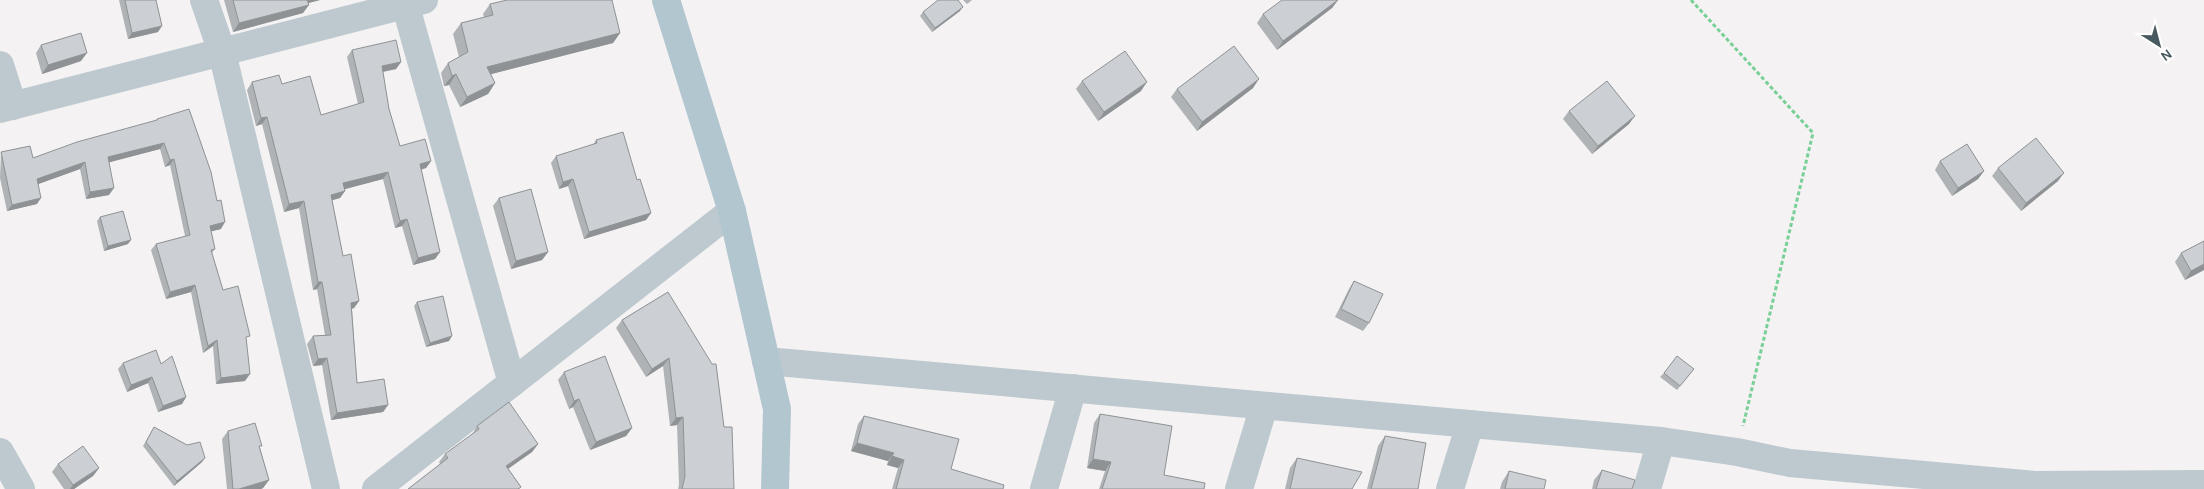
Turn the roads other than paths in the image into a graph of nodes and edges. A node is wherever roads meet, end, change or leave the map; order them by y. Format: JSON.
{"nodes":[{"id":1,"x":204,"y":0,"type":"edge"},
{"id":2,"x":666,"y":0,"type":"edge"},
{"id":3,"x":411,"y":2,"type":"edge"},
{"id":4,"x":222,"y":52,"type":"junction"},
{"id":5,"x":0,"y":65,"type":"edge"},
{"id":6,"x":6,"y":107,"type":"edge"},
{"id":7,"x":732,"y":211,"type":"junction"},
{"id":8,"x":766,"y":361,"type":"junction"},
{"id":9,"x":512,"y":383,"type":"junction"},
{"id":10,"x":1073,"y":388,"type":"junction"},
{"id":11,"x":1264,"y":406,"type":"junction"},
{"id":12,"x":1470,"y":424,"type":"junction"},
{"id":13,"x":1662,"y":441,"type":"junction"},
{"id":14,"x":0,"y":452,"type":"edge"},
{"id":15,"x":1858,"y":479,"type":"edge"},
{"id":16,"x":2204,"y":484,"type":"edge"},
{"id":17,"x":2101,"y":487,"type":"edge"},
{"id":18,"x":21,"y":489,"type":"edge"},
{"id":19,"x":326,"y":489,"type":"edge"},
{"id":20,"x":376,"y":489,"type":"edge"},
{"id":21,"x":775,"y":489,"type":"edge"},
{"id":22,"x":1044,"y":489,"type":"edge"},
{"id":23,"x":1240,"y":489,"type":"edge"},
{"id":24,"x":1450,"y":489,"type":"edge"},
{"id":25,"x":1647,"y":489,"type":"edge"}],
"edges":[{"from":1,"to":4,"type":"street"},
{"from":2,"to":7,"type":"main road"},
{"from":3,"to":4,"type":"street"},
{"from":3,"to":9,"type":"street"},
{"from":4,"to":6,"type":"street"},
{"from":4,"to":19,"type":"street"},
{"from":5,"to":6,"type":"street"},
{"from":7,"to":8,"type":"main road"},
{"from":7,"to":9,"type":"street"},
{"from":8,"to":10,"type":"street"},
{"from":8,"to":21,"type":"main road"},
{"from":9,"to":20,"type":"street"},
{"from":10,"to":11,"type":"street"},
{"from":10,"to":22,"type":"street"},
{"from":11,"to":12,"type":"street"},
{"from":11,"to":23,"type":"street"},
{"from":12,"to":13,"type":"street"},
{"from":12,"to":24,"type":"street"},
{"from":13,"to":15,"type":"street"},
{"from":13,"to":25,"type":"street"},
{"from":14,"to":18,"type":"street"},
{"from":15,"to":17,"type":"street"},
{"from":16,"to":17,"type":"street"}]}
